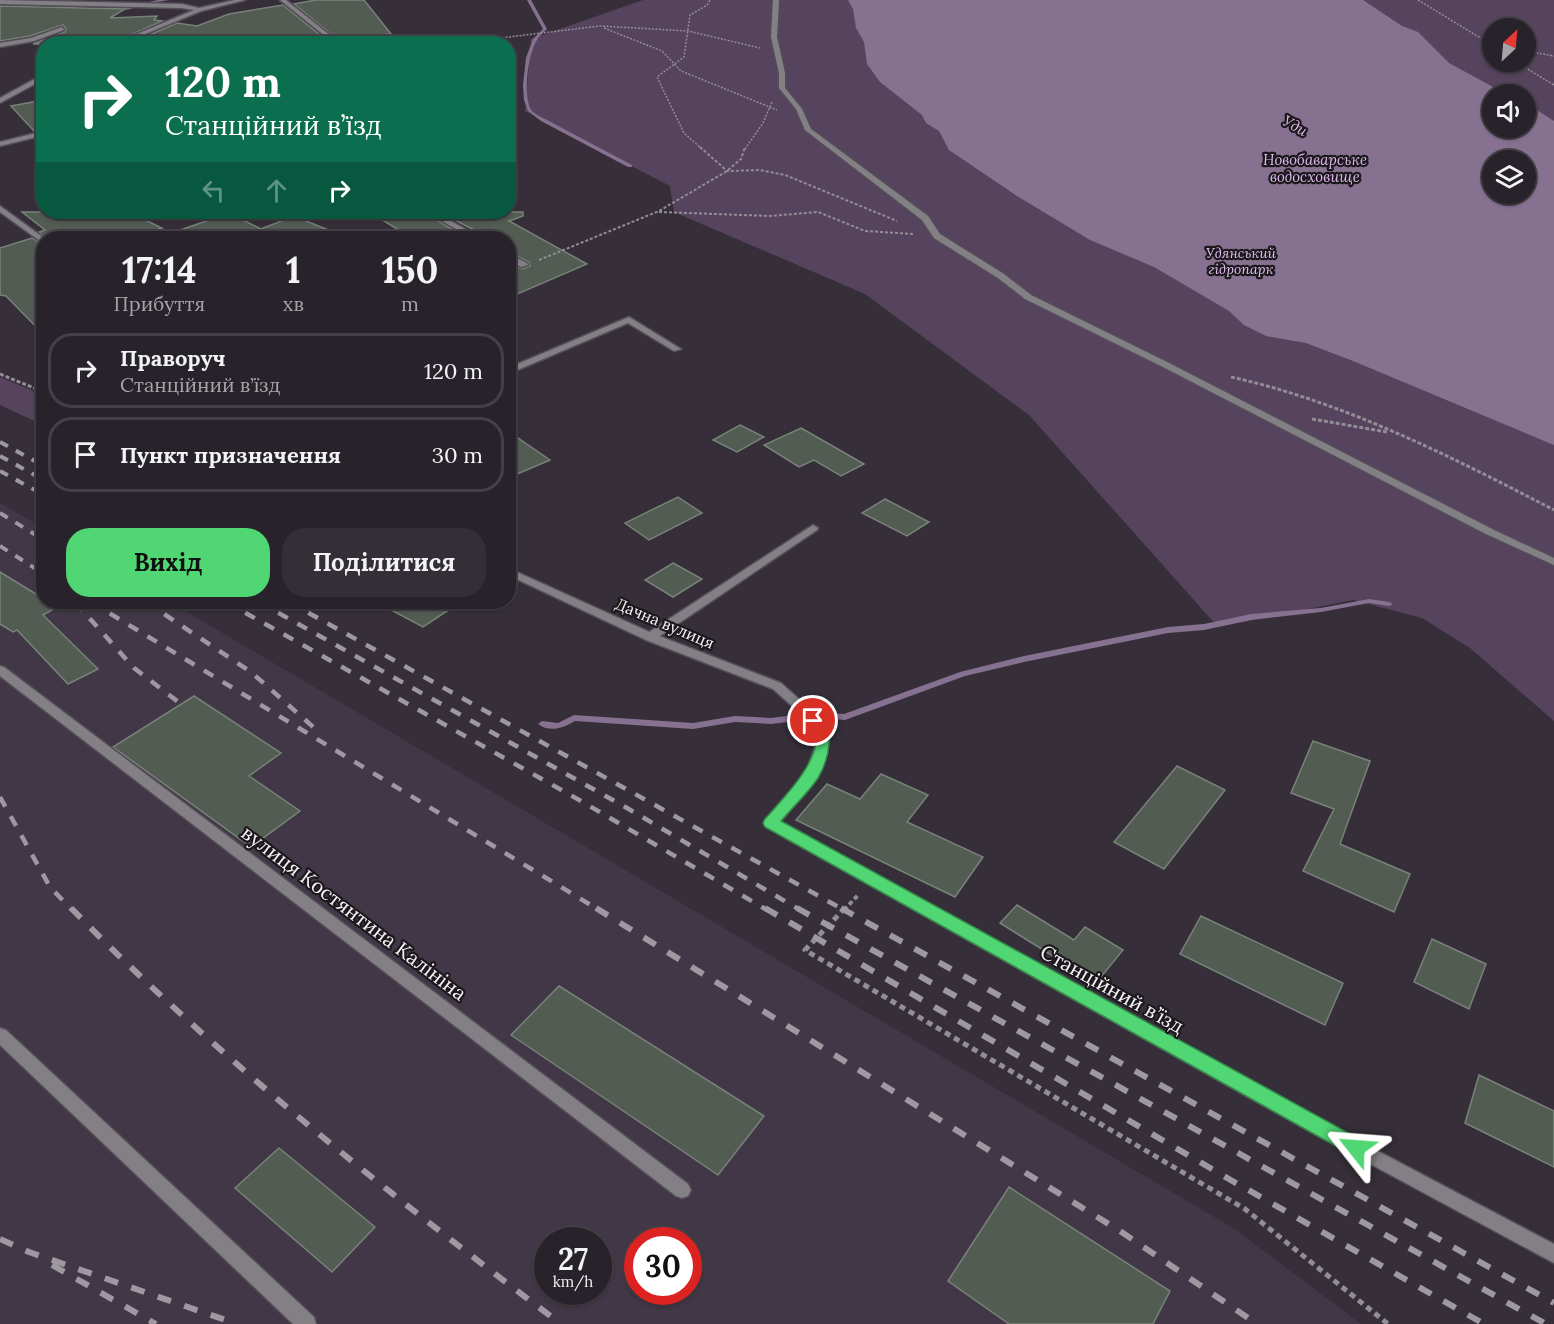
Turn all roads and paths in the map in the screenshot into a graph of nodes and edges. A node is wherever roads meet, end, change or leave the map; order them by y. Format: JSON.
{"nodes":[{"id":1,"x":242,"y":0,"type":"edge"},
{"id":2,"x":283,"y":0,"type":"edge"},
{"id":3,"x":710,"y":0,"type":"edge"},
{"id":4,"x":776,"y":0,"type":"edge"},
{"id":5,"x":1418,"y":0,"type":"edge"},
{"id":6,"x":0,"y":2,"type":"edge"},
{"id":7,"x":199,"y":10,"type":"junction"},
{"id":8,"x":600,"y":26,"type":"junction"},
{"id":9,"x":62,"y":29,"type":"dead end"},
{"id":10,"x":688,"y":31,"type":"junction"},
{"id":11,"x":549,"y":32,"type":"joint"},
{"id":12,"x":43,"y":36,"type":"edge"},
{"id":13,"x":134,"y":36,"type":"edge"},
{"id":14,"x":329,"y":36,"type":"edge"},
{"id":15,"x":512,"y":36,"type":"edge"},
{"id":16,"x":36,"y":39,"type":"edge"},
{"id":17,"x":1482,"y":39,"type":"edge"},
{"id":18,"x":0,"y":45,"type":"edge"},
{"id":19,"x":1536,"y":53,"type":"edge"},
{"id":20,"x":779,"y":55,"type":"junction"},
{"id":21,"x":1554,"y":56,"type":"edge"},
{"id":22,"x":675,"y":63,"type":"junction"},
{"id":23,"x":1533,"y":72,"type":"edge"},
{"id":24,"x":36,"y":81,"type":"edge"},
{"id":25,"x":1554,"y":85,"type":"edge"},
{"id":26,"x":782,"y":88,"type":"junction"},
{"id":27,"x":0,"y":101,"type":"edge"},
{"id":28,"x":770,"y":106,"type":"junction"},
{"id":29,"x":36,"y":135,"type":"edge"},
{"id":30,"x":0,"y":144,"type":"edge"},
{"id":31,"x":727,"y":171,"type":"junction"},
{"id":32,"x":0,"y":208,"type":"edge"},
{"id":33,"x":658,"y":212,"type":"junction"},
{"id":34,"x":443,"y":219,"type":"edge"},
{"id":35,"x":464,"y":231,"type":"edge"},
{"id":36,"x":36,"y":236,"type":"edge"},
{"id":37,"x":937,"y":236,"type":"junction"},
{"id":38,"x":516,"y":263,"type":"edge"},
{"id":39,"x":520,"y":267,"type":"joint"},
{"id":40,"x":677,"y":349,"type":"dead end"},
{"id":41,"x":516,"y":368,"type":"edge"},
{"id":42,"x":0,"y":374,"type":"edge"},
{"id":43,"x":1222,"y":376,"type":"dead end"},
{"id":44,"x":36,"y":389,"type":"edge"},
{"id":45,"x":1554,"y":510,"type":"edge"},
{"id":46,"x":813,"y":528,"type":"dead end"},
{"id":47,"x":1554,"y":562,"type":"edge"},
{"id":48,"x":516,"y":575,"type":"edge"},
{"id":49,"x":650,"y":637,"type":"junction"},
{"id":50,"x":0,"y":669,"type":"edge"},
{"id":51,"x":805,"y":711,"type":"joint"},
{"id":52,"x":872,"y":880,"type":"junction"},
{"id":53,"x":0,"y":1035,"type":"edge"},
{"id":54,"x":682,"y":1190,"type":"dead end"},
{"id":55,"x":1554,"y":1254,"type":"edge"},
{"id":56,"x":307,"y":1324,"type":"edge"},
{"id":57,"x":1388,"y":1324,"type":"edge"}],
"edges":[{"from":1,"to":7,"type":"street"},
{"from":2,"to":14,"type":"street"},
{"from":3,"to":10,"type":"path"},
{"from":4,"to":20,"type":"street"},
{"from":5,"to":17,"type":"path"},
{"from":6,"to":7,"type":"street"},
{"from":7,"to":13,"type":"street"},
{"from":8,"to":10,"type":"path"},
{"from":8,"to":11,"type":"path"},
{"from":8,"to":22,"type":"path"},
{"from":9,"to":12,"type":"street"},
{"from":10,"to":20,"type":"path"},
{"from":10,"to":22,"type":"path"},
{"from":11,"to":15,"type":"path"},
{"from":16,"to":18,"type":"street"},
{"from":19,"to":21,"type":"path"},
{"from":20,"to":26,"type":"street"},
{"from":22,"to":28,"type":"path"},
{"from":22,"to":31,"type":"path"},
{"from":23,"to":25,"type":"path"},
{"from":24,"to":27,"type":"street"},
{"from":26,"to":28,"type":"path"},
{"from":26,"to":37,"type":"street"},
{"from":28,"to":31,"type":"path"},
{"from":29,"to":30,"type":"street"},
{"from":31,"to":33,"type":"path"},
{"from":31,"to":37,"type":"path"},
{"from":32,"to":36,"type":"street"},
{"from":33,"to":37,"type":"path"},
{"from":33,"to":39,"type":"path"},
{"from":34,"to":35,"type":"street"},
{"from":37,"to":47,"type":"street"},
{"from":38,"to":39,"type":"street"},
{"from":40,"to":41,"type":"street"},
{"from":42,"to":44,"type":"path"},
{"from":43,"to":45,"type":"path"},
{"from":46,"to":49,"type":"street"},
{"from":48,"to":49,"type":"street","name":"Дачна вулиця"},
{"from":49,"to":51,"type":"street","name":"Дачна вулиця"},
{"from":50,"to":54,"type":"street","name":"вулиця Костянтина Калініна"},
{"from":51,"to":52,"type":"street","name":"Станційний в’їзд"},
{"from":52,"to":55,"type":"street","name":"Станційний в’їзд"},
{"from":52,"to":57,"type":"path"},
{"from":53,"to":56,"type":"street"}]}
